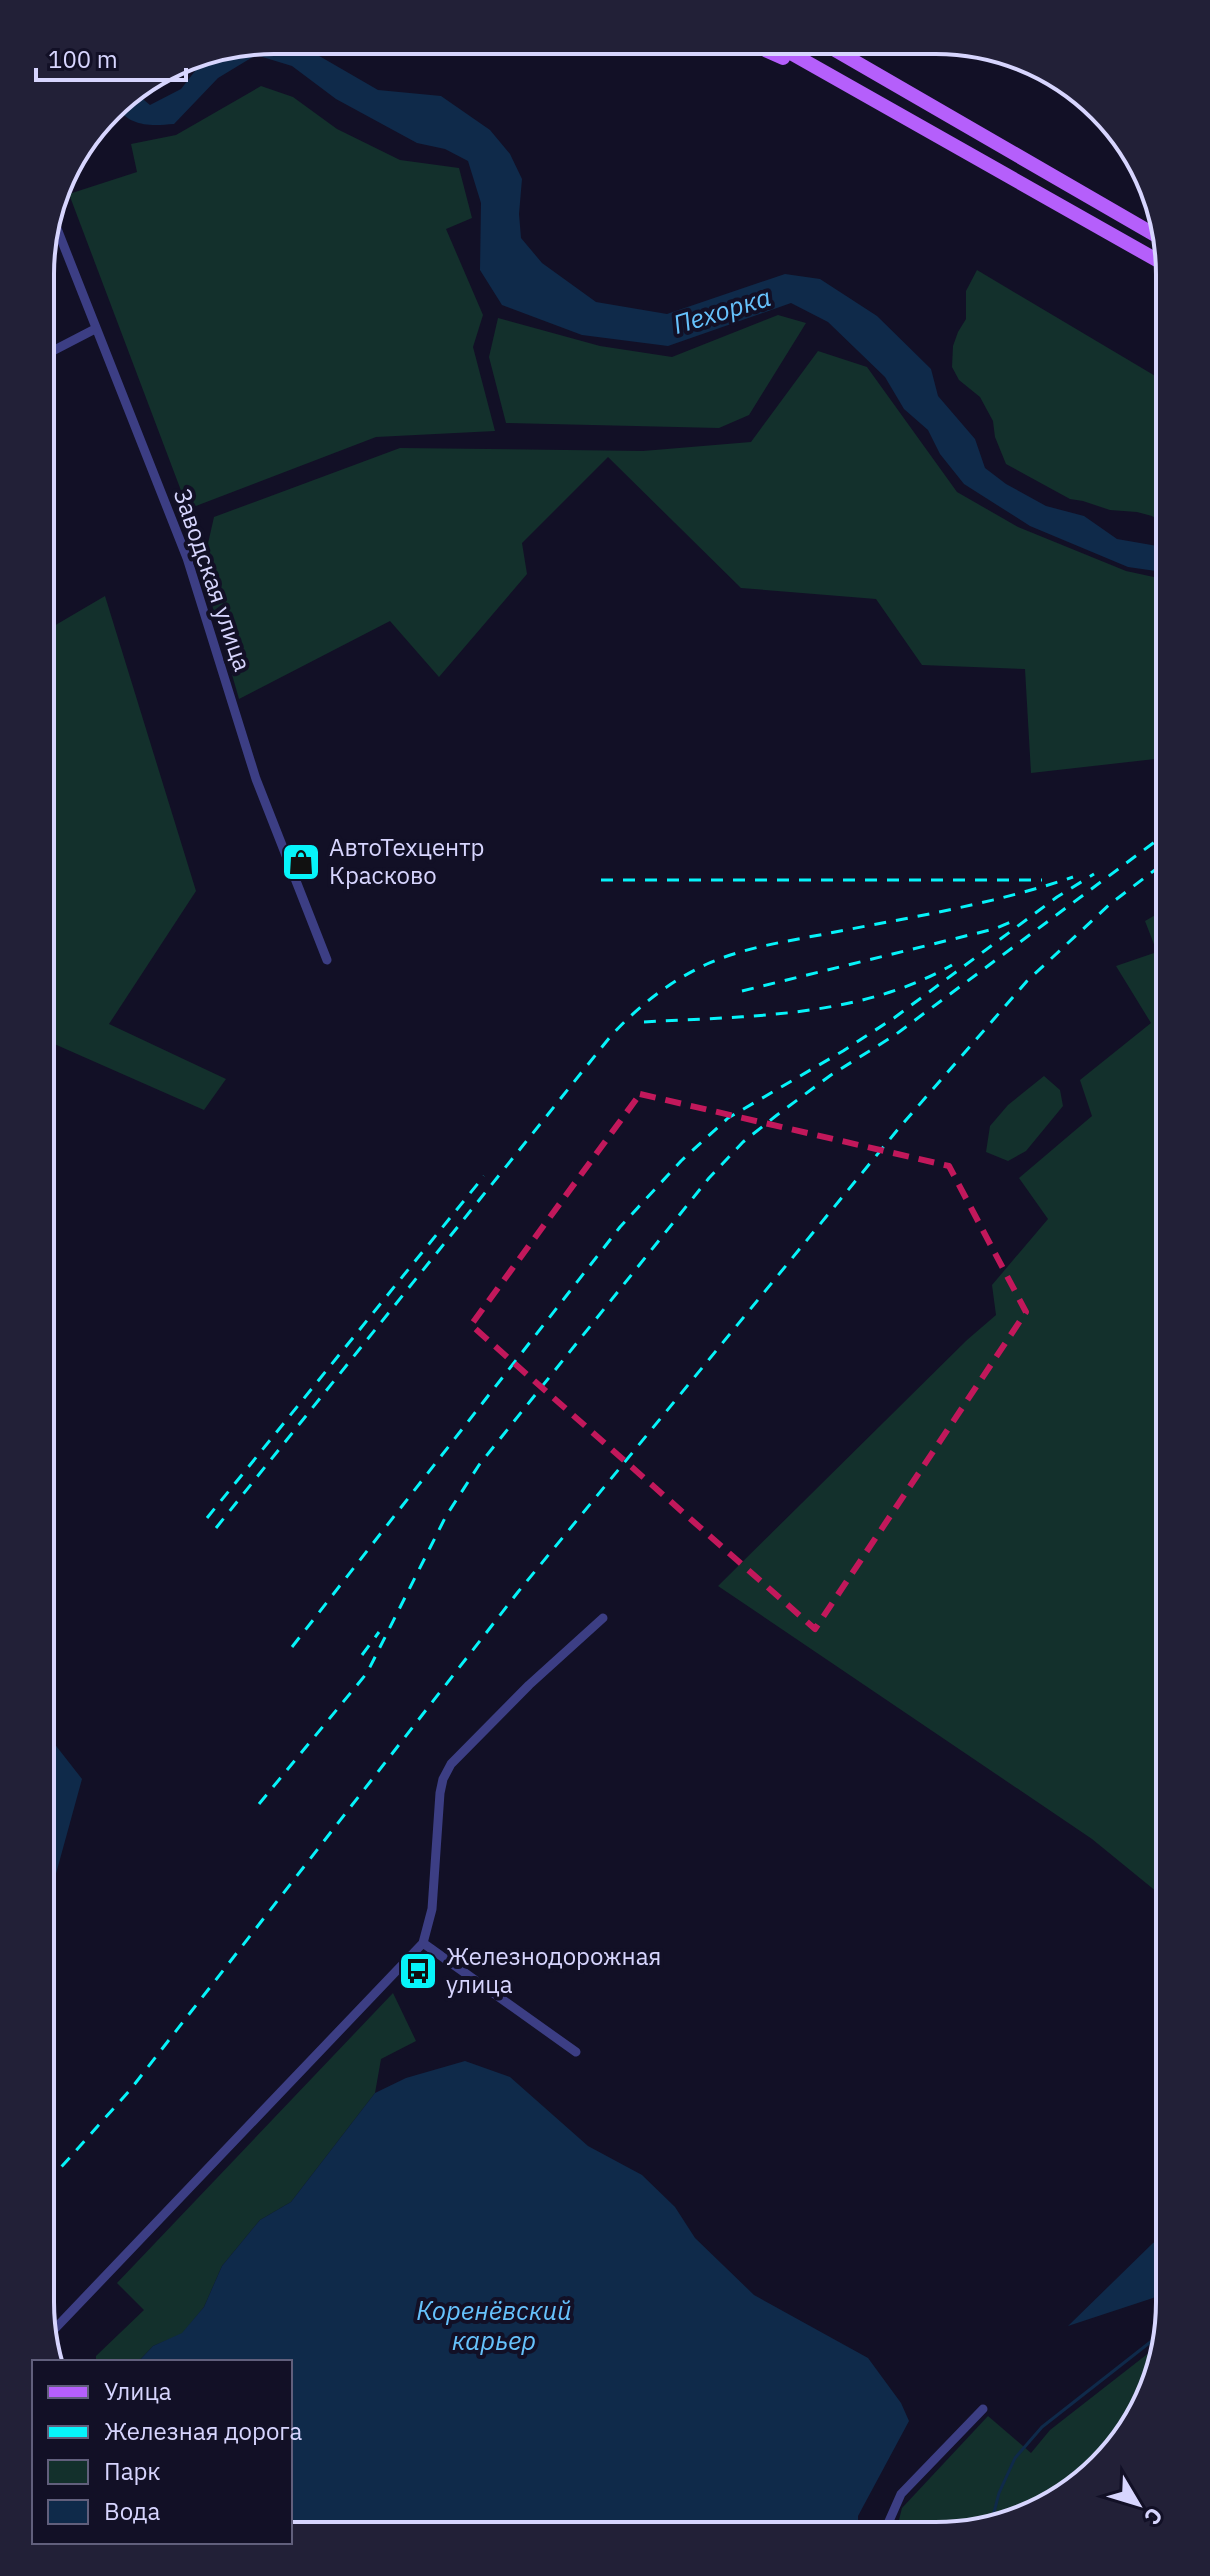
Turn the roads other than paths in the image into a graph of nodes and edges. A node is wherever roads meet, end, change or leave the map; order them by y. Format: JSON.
{"nodes":[{"id":1,"x":774,"y":54,"type":"edge"},
{"id":2,"x":792,"y":54,"type":"edge"},
{"id":3,"x":842,"y":54,"type":"edge"},
{"id":4,"x":846,"y":54,"type":"edge"},
{"id":5,"x":878,"y":75,"type":"junction"},
{"id":6,"x":866,"y":97,"type":"junction"},
{"id":7,"x":59,"y":233,"type":"edge"},
{"id":8,"x":1151,"y":233,"type":"edge"},
{"id":9,"x":1155,"y":259,"type":"edge"},
{"id":10,"x":95,"y":329,"type":"junction"},
{"id":11,"x":54,"y":350,"type":"edge"},
{"id":12,"x":327,"y":960,"type":"dead end"},
{"id":13,"x":603,"y":1618,"type":"dead end"},
{"id":14,"x":423,"y":1943,"type":"junction"},
{"id":15,"x":576,"y":2052,"type":"dead end"},
{"id":16,"x":56,"y":2328,"type":"edge"},
{"id":17,"x":983,"y":2409,"type":"dead end"},
{"id":18,"x":889,"y":2522,"type":"edge"}],
"edges":[{"from":1,"to":6,"type":"main road"},
{"from":2,"to":6,"type":"main road"},
{"from":3,"to":5,"type":"main road"},
{"from":4,"to":5,"type":"main road"},
{"from":5,"to":8,"type":"main road"},
{"from":6,"to":9,"type":"main road"},
{"from":7,"to":10,"type":"street","name":"Заводская улица"},
{"from":10,"to":11,"type":"street"},
{"from":10,"to":12,"type":"street","name":"Заводская улица"},
{"from":13,"to":14,"type":"street"},
{"from":14,"to":15,"type":"street"},
{"from":14,"to":16,"type":"street"},
{"from":17,"to":18,"type":"street"}]}
